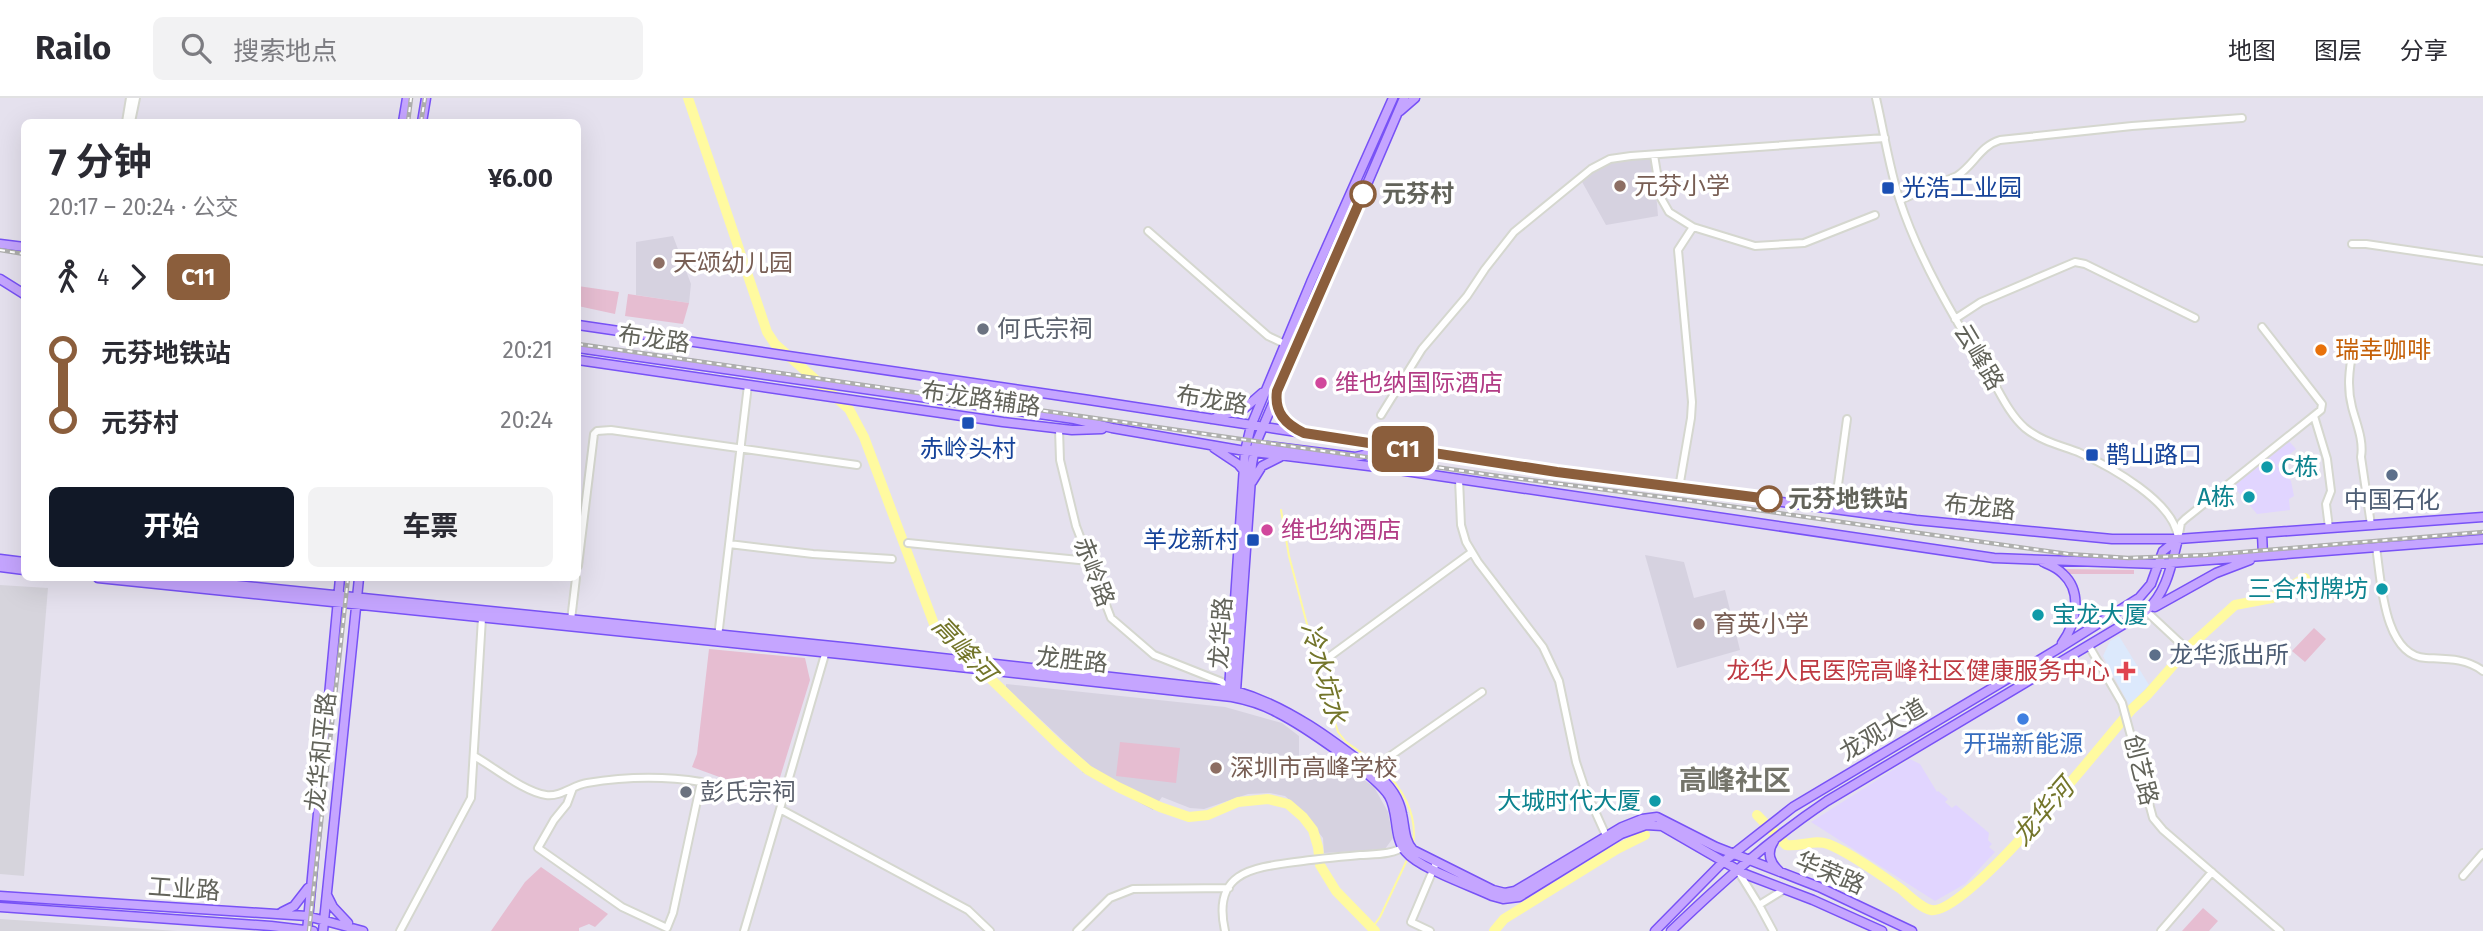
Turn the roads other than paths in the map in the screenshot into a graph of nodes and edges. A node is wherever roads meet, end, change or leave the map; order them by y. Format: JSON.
{"nodes":[{"id":1,"x":133,"y":98,"type":"edge"},
{"id":2,"x":407,"y":98,"type":"edge"},
{"id":3,"x":426,"y":98,"type":"edge"},
{"id":4,"x":1385,"y":98,"type":"edge"},
{"id":5,"x":1393,"y":98,"type":"edge"},
{"id":6,"x":1404,"y":98,"type":"edge"},
{"id":7,"x":1416,"y":98,"type":"edge"},
{"id":8,"x":1876,"y":98,"type":"edge"},
{"id":9,"x":1397,"y":116,"type":"junction"},
{"id":10,"x":1383,"y":118,"type":"junction"},
{"id":11,"x":2242,"y":118,"type":"dead end"},
{"id":12,"x":130,"y":119,"type":"edge"},
{"id":13,"x":404,"y":119,"type":"edge"},
{"id":14,"x":422,"y":119,"type":"edge"},
{"id":15,"x":1885,"y":138,"type":"junction"},
{"id":16,"x":1654,"y":155,"type":"junction"},
{"id":17,"x":1900,"y":200,"type":"junction"},
{"id":18,"x":1875,"y":215,"type":"dead end"},
{"id":19,"x":1693,"y":226,"type":"junction"},
{"id":20,"x":1148,"y":230,"type":"dead end"},
{"id":21,"x":0,"y":239,"type":"edge"},
{"id":22,"x":0,"y":244,"type":"edge"},
{"id":23,"x":2352,"y":244,"type":"dead end"},
{"id":24,"x":13,"y":246,"type":"junction"},
{"id":25,"x":21,"y":247,"type":"edge"},
{"id":26,"x":2483,"y":261,"type":"edge"},
{"id":27,"x":0,"y":279,"type":"edge"},
{"id":28,"x":21,"y":292,"type":"edge"},
{"id":29,"x":2195,"y":318,"type":"dead end"},
{"id":30,"x":1955,"y":319,"type":"junction"},
{"id":31,"x":581,"y":325,"type":"edge"},
{"id":32,"x":2262,"y":327,"type":"dead end"},
{"id":33,"x":1285,"y":344,"type":"junction"},
{"id":34,"x":581,"y":348,"type":"edge"},
{"id":35,"x":2353,"y":350,"type":"dead end"},
{"id":36,"x":581,"y":360,"type":"edge"},
{"id":37,"x":748,"y":385,"type":"junction"},
{"id":38,"x":1268,"y":385,"type":"junction"},
{"id":39,"x":1277,"y":391,"type":"junction"},
{"id":40,"x":1381,"y":415,"type":"dead end"},
{"id":41,"x":2314,"y":416,"type":"junction"},
{"id":42,"x":1208,"y":419,"type":"junction"},
{"id":43,"x":1847,"y":419,"type":"dead end"},
{"id":44,"x":1251,"y":426,"type":"junction"},
{"id":45,"x":1262,"y":427,"type":"junction"},
{"id":46,"x":1112,"y":428,"type":"junction"},
{"id":47,"x":1059,"y":429,"type":"junction"},
{"id":48,"x":1304,"y":433,"type":"junction"},
{"id":49,"x":1209,"y":444,"type":"junction"},
{"id":50,"x":1379,"y":445,"type":"junction"},
{"id":51,"x":741,"y":447,"type":"junction"},
{"id":52,"x":1251,"y":451,"type":"junction"},
{"id":53,"x":1364,"y":455,"type":"junction"},
{"id":54,"x":1287,"y":456,"type":"junction"},
{"id":55,"x":857,"y":465,"type":"dead end"},
{"id":56,"x":1375,"y":467,"type":"junction"},
{"id":57,"x":1244,"y":471,"type":"junction"},
{"id":58,"x":1459,"y":479,"type":"junction"},
{"id":59,"x":1250,"y":487,"type":"junction"},
{"id":60,"x":1679,"y":488,"type":"junction"},
{"id":61,"x":1835,"y":507,"type":"junction"},
{"id":62,"x":2483,"y":517,"type":"edge"},
{"id":63,"x":2371,"y":525,"type":"junction"},
{"id":64,"x":2329,"y":528,"type":"junction"},
{"id":65,"x":2262,"y":533,"type":"junction"},
{"id":66,"x":2178,"y":539,"type":"junction"},
{"id":67,"x":2483,"y":539,"type":"edge"},
{"id":68,"x":581,"y":541,"type":"edge"},
{"id":69,"x":908,"y":542,"type":"dead end"},
{"id":70,"x":729,"y":544,"type":"junction"},
{"id":71,"x":2376,"y":547,"type":"junction"},
{"id":72,"x":1472,"y":552,"type":"junction"},
{"id":73,"x":2263,"y":555,"type":"junction"},
{"id":74,"x":0,"y":559,"type":"edge"},
{"id":75,"x":892,"y":559,"type":"dead end"},
{"id":76,"x":1089,"y":561,"type":"junction"},
{"id":77,"x":2040,"y":561,"type":"junction"},
{"id":78,"x":21,"y":562,"type":"edge"},
{"id":79,"x":2172,"y":563,"type":"junction"},
{"id":80,"x":2157,"y":564,"type":"junction"},
{"id":81,"x":0,"y":567,"type":"edge"},
{"id":82,"x":21,"y":570,"type":"edge"},
{"id":83,"x":131,"y":581,"type":"edge"},
{"id":84,"x":190,"y":581,"type":"edge"},
{"id":85,"x":341,"y":581,"type":"edge"},
{"id":86,"x":359,"y":581,"type":"edge"},
{"id":87,"x":576,"y":581,"type":"edge"},
{"id":88,"x":338,"y":600,"type":"junction"},
{"id":89,"x":356,"y":602,"type":"junction"},
{"id":90,"x":2146,"y":611,"type":"junction"},
{"id":91,"x":482,"y":620,"type":"junction"},
{"id":92,"x":571,"y":620,"type":"junction"},
{"id":93,"x":718,"y":638,"type":"junction"},
{"id":94,"x":2088,"y":646,"type":"junction"},
{"id":95,"x":827,"y":649,"type":"junction"},
{"id":96,"x":2056,"y":650,"type":"junction"},
{"id":97,"x":2193,"y":654,"type":"dead end"},
{"id":98,"x":1318,"y":665,"type":"dead end"},
{"id":99,"x":2483,"y":671,"type":"edge"},
{"id":100,"x":1233,"y":692,"type":"junction"},
{"id":101,"x":1482,"y":692,"type":"dead end"},
{"id":102,"x":474,"y":756,"type":"junction"},
{"id":103,"x":1378,"y":765,"type":"dead end"},
{"id":104,"x":573,"y":788,"type":"junction"},
{"id":105,"x":780,"y":809,"type":"junction"},
{"id":106,"x":1607,"y":839,"type":"junction"},
{"id":107,"x":1770,"y":844,"type":"junction"},
{"id":108,"x":1409,"y":850,"type":"junction"},
{"id":109,"x":2483,"y":853,"type":"edge"},
{"id":110,"x":1732,"y":854,"type":"junction"},
{"id":111,"x":1748,"y":860,"type":"junction"},
{"id":112,"x":1723,"y":862,"type":"junction"},
{"id":113,"x":1434,"y":866,"type":"junction"},
{"id":114,"x":1737,"y":870,"type":"junction"},
{"id":115,"x":2212,"y":872,"type":"junction"},
{"id":116,"x":1783,"y":874,"type":"junction"},
{"id":117,"x":2463,"y":876,"type":"dead end"},
{"id":118,"x":311,"y":882,"type":"junction"},
{"id":119,"x":1819,"y":887,"type":"junction"},
{"id":120,"x":1229,"y":888,"type":"junction"},
{"id":121,"x":1784,"y":889,"type":"junction"},
{"id":122,"x":326,"y":890,"type":"junction"},
{"id":123,"x":0,"y":896,"type":"edge"},
{"id":124,"x":1813,"y":900,"type":"junction"},
{"id":125,"x":1759,"y":905,"type":"junction"},
{"id":126,"x":0,"y":907,"type":"edge"},
{"id":127,"x":275,"y":914,"type":"junction"},
{"id":128,"x":307,"y":916,"type":"junction"},
{"id":129,"x":324,"y":919,"type":"junction"},
{"id":130,"x":271,"y":926,"type":"junction"},
{"id":131,"x":360,"y":930,"type":"edge"},
{"id":132,"x":283,"y":931,"type":"edge"},
{"id":133,"x":309,"y":931,"type":"edge"},
{"id":134,"x":323,"y":931,"type":"edge"},
{"id":135,"x":400,"y":931,"type":"edge"},
{"id":136,"x":744,"y":931,"type":"edge"},
{"id":137,"x":990,"y":931,"type":"edge"},
{"id":138,"x":1077,"y":931,"type":"edge"},
{"id":139,"x":1225,"y":931,"type":"edge"},
{"id":140,"x":1430,"y":931,"type":"edge"},
{"id":141,"x":1655,"y":931,"type":"edge"},
{"id":142,"x":1671,"y":931,"type":"edge"},
{"id":143,"x":1773,"y":931,"type":"edge"},
{"id":144,"x":1882,"y":931,"type":"edge"},
{"id":145,"x":1912,"y":931,"type":"edge"},
{"id":146,"x":2161,"y":931,"type":"edge"},
{"id":147,"x":2280,"y":931,"type":"edge"}],
"edges":[{"from":1,"to":12,"type":"street"},
{"from":2,"to":13,"type":"main road"},
{"from":3,"to":14,"type":"main road"},
{"from":4,"to":10,"type":"main road"},
{"from":5,"to":10,"type":"main road","name":"龙华路"},
{"from":6,"to":9,"type":"main road","name":"龙华路"},
{"from":7,"to":9,"type":"main road"},
{"from":8,"to":15,"type":"street","name":"云峰路"},
{"from":9,"to":39,"type":"main road","name":"龙华路"},
{"from":10,"to":33,"type":"main road","name":"龙华路"},
{"from":11,"to":17,"type":"street"},
{"from":15,"to":16,"type":"street"},
{"from":15,"to":17,"type":"street","name":"云峰路"},
{"from":16,"to":19,"type":"street"},
{"from":16,"to":40,"type":"street"},
{"from":17,"to":30,"type":"street","name":"云峰路"},
{"from":18,"to":19,"type":"street"},
{"from":19,"to":60,"type":"street"},
{"from":20,"to":33,"type":"street"},
{"from":21,"to":24,"type":"main road"},
{"from":22,"to":24,"type":"main road"},
{"from":23,"to":26,"type":"street"},
{"from":24,"to":25,"type":"main road"},
{"from":27,"to":28,"type":"main road"},
{"from":29,"to":30,"type":"street"},
{"from":30,"to":66,"type":"street","name":"云峰路"},
{"from":31,"to":42,"type":"main road","name":"布龙路"},
{"from":32,"to":41,"type":"street"},
{"from":33,"to":38,"type":"main road","name":"龙华路"},
{"from":34,"to":46,"type":"main road","name":"布龙路"},
{"from":35,"to":63,"type":"street"},
{"from":36,"to":37,"type":"main road"},
{"from":37,"to":47,"type":"main road","name":"布龙路辅路"},
{"from":37,"to":51,"type":"street"},
{"from":38,"to":42,"type":"main road"},
{"from":38,"to":44,"type":"main road","name":"龙华路"},
{"from":39,"to":45,"type":"main road","name":"龙华路"},
{"from":39,"to":48,"type":"main road"},
{"from":41,"to":64,"type":"street"},
{"from":41,"to":66,"type":"street"},
{"from":42,"to":44,"type":"main road","name":"布龙路"},
{"from":43,"to":61,"type":"street"},
{"from":44,"to":45,"type":"main road","name":"布龙路"},
{"from":44,"to":52,"type":"main road","name":"龙华路"},
{"from":45,"to":48,"type":"main road","name":"布龙路"},
{"from":45,"to":52,"type":"main road","name":"龙华路"},
{"from":46,"to":47,"type":"main road","name":"布龙路辅路"},
{"from":46,"to":49,"type":"main road","name":"布龙路"},
{"from":47,"to":76,"type":"street","name":"赤岭路"},
{"from":48,"to":50,"type":"main road","name":"布龙路"},
{"from":49,"to":52,"type":"main road","name":"布龙路"},
{"from":49,"to":57,"type":"main road"},
{"from":50,"to":53,"type":"main road"},
{"from":50,"to":60,"type":"main road","name":"布龙路"},
{"from":51,"to":55,"type":"street"},
{"from":51,"to":68,"type":"street"},
{"from":51,"to":70,"type":"street"},
{"from":52,"to":53,"type":"main road"},
{"from":52,"to":54,"type":"main road","name":"布龙路"},
{"from":52,"to":57,"type":"main road","name":"龙华路"},
{"from":52,"to":59,"type":"main road","name":"龙华路"},
{"from":53,"to":56,"type":"main road"},
{"from":54,"to":56,"type":"main road","name":"布龙路"},
{"from":54,"to":59,"type":"main road"},
{"from":56,"to":58,"type":"main road","name":"布龙路"},
{"from":57,"to":100,"type":"main road","name":"龙华路"},
{"from":58,"to":72,"type":"street"},
{"from":58,"to":77,"type":"main road","name":"布龙路"},
{"from":59,"to":100,"type":"main road","name":"龙华路"},
{"from":60,"to":61,"type":"main road","name":"布龙路"},
{"from":61,"to":66,"type":"main road","name":"布龙路"},
{"from":62,"to":63,"type":"main road","name":"布龙路"},
{"from":63,"to":64,"type":"main road","name":"布龙路"},
{"from":64,"to":65,"type":"main road","name":"布龙路"},
{"from":65,"to":66,"type":"main road","name":"布龙路"},
{"from":65,"to":73,"type":"main road"},
{"from":66,"to":79,"type":"main road","name":"龙观大道"},
{"from":66,"to":80,"type":"main road","name":"龙观大道"},
{"from":67,"to":71,"type":"main road","name":"布龙路"},
{"from":69,"to":76,"type":"street"},
{"from":70,"to":75,"type":"street"},
{"from":70,"to":93,"type":"street"},
{"from":71,"to":73,"type":"main road","name":"布龙路"},
{"from":71,"to":99,"type":"street"},
{"from":72,"to":98,"type":"street"},
{"from":72,"to":106,"type":"street"},
{"from":73,"to":79,"type":"main road","name":"布龙路"},
{"from":73,"to":90,"type":"main road"},
{"from":74,"to":78,"type":"main road"},
{"from":76,"to":100,"type":"street","name":"赤岭路"},
{"from":77,"to":80,"type":"main road","name":"布龙路"},
{"from":77,"to":96,"type":"main road"},
{"from":79,"to":80,"type":"main road","name":"布龙路"},
{"from":79,"to":90,"type":"main road","name":"龙观大道"},
{"from":80,"to":96,"type":"main road","name":"龙观大道"},
{"from":81,"to":82,"type":"main road"},
{"from":83,"to":88,"type":"main road","name":"龙胜路"},
{"from":84,"to":88,"type":"main road","name":"龙胜路"},
{"from":85,"to":88,"type":"main road","name":"龙华和平路"},
{"from":86,"to":89,"type":"main road","name":"龙华和平路"},
{"from":87,"to":92,"type":"street"},
{"from":88,"to":89,"type":"main road","name":"龙胜路"},
{"from":88,"to":118,"type":"main road","name":"龙华和平路"},
{"from":89,"to":91,"type":"main road","name":"龙胜路"},
{"from":89,"to":92,"type":"main road","name":"龙胜路"},
{"from":89,"to":122,"type":"main road","name":"龙华和平路"},
{"from":90,"to":94,"type":"main road","name":"龙观大道"},
{"from":90,"to":97,"type":"street"},
{"from":91,"to":93,"type":"main road","name":"龙胜路"},
{"from":91,"to":102,"type":"street"},
{"from":92,"to":93,"type":"main road","name":"龙胜路"},
{"from":93,"to":95,"type":"main road","name":"龙胜路"},
{"from":94,"to":107,"type":"main road","name":"龙观大道"},
{"from":94,"to":115,"type":"street","name":"创艺路"},
{"from":95,"to":100,"type":"main road","name":"龙胜路"},
{"from":95,"to":100,"type":"main road","name":"龙胜路"},
{"from":95,"to":105,"type":"street"},
{"from":96,"to":110,"type":"main road","name":"龙观大道"},
{"from":100,"to":108,"type":"main road","name":"龙胜路"},
{"from":101,"to":103,"type":"street"},
{"from":102,"to":104,"type":"street"},
{"from":102,"to":135,"type":"street"},
{"from":104,"to":104,"type":"street"},
{"from":105,"to":136,"type":"street"},
{"from":105,"to":137,"type":"street"},
{"from":106,"to":110,"type":"main road"},
{"from":106,"to":112,"type":"main road"},
{"from":106,"to":113,"type":"main road"},
{"from":107,"to":111,"type":"main road","name":"龙观大道"},
{"from":107,"to":116,"type":"main road"},
{"from":108,"to":113,"type":"main road"},
{"from":108,"to":120,"type":"street"},
{"from":109,"to":117,"type":"street"},
{"from":110,"to":111,"type":"main road","name":"华荣路"},
{"from":110,"to":112,"type":"main road","name":"龙观大道"},
{"from":111,"to":114,"type":"main road","name":"龙观大道"},
{"from":111,"to":116,"type":"main road","name":"华荣路"},
{"from":112,"to":114,"type":"main road","name":"华荣路"},
{"from":112,"to":141,"type":"main road","name":"龙观大道"},
{"from":113,"to":140,"type":"street"},
{"from":114,"to":121,"type":"main road","name":"华荣路"},
{"from":114,"to":125,"type":"street"},
{"from":114,"to":142,"type":"main road","name":"龙观大道"},
{"from":115,"to":146,"type":"street"},
{"from":115,"to":147,"type":"street","name":"创艺路"},
{"from":116,"to":119,"type":"main road","name":"华荣路"},
{"from":118,"to":127,"type":"main road"},
{"from":118,"to":128,"type":"main road","name":"龙华和平路"},
{"from":119,"to":124,"type":"main road"},
{"from":119,"to":145,"type":"main road","name":"华荣路"},
{"from":120,"to":138,"type":"street"},
{"from":120,"to":139,"type":"street"},
{"from":121,"to":124,"type":"main road","name":"华荣路"},
{"from":121,"to":125,"type":"street"},
{"from":122,"to":129,"type":"main road","name":"龙华和平路"},
{"from":122,"to":131,"type":"main road"},
{"from":123,"to":127,"type":"main road","name":"工业路"},
{"from":124,"to":144,"type":"main road","name":"华荣路"},
{"from":125,"to":143,"type":"street"},
{"from":126,"to":130,"type":"main road","name":"工业路"},
{"from":127,"to":128,"type":"main road","name":"工业路"},
{"from":128,"to":129,"type":"main road","name":"工业路"},
{"from":128,"to":133,"type":"main road","name":"龙华和平路"},
{"from":129,"to":131,"type":"main road","name":"工业路"},
{"from":129,"to":134,"type":"main road","name":"龙华和平路"},
{"from":130,"to":132,"type":"main road"},
{"from":130,"to":133,"type":"main road","name":"工业路"}]}
